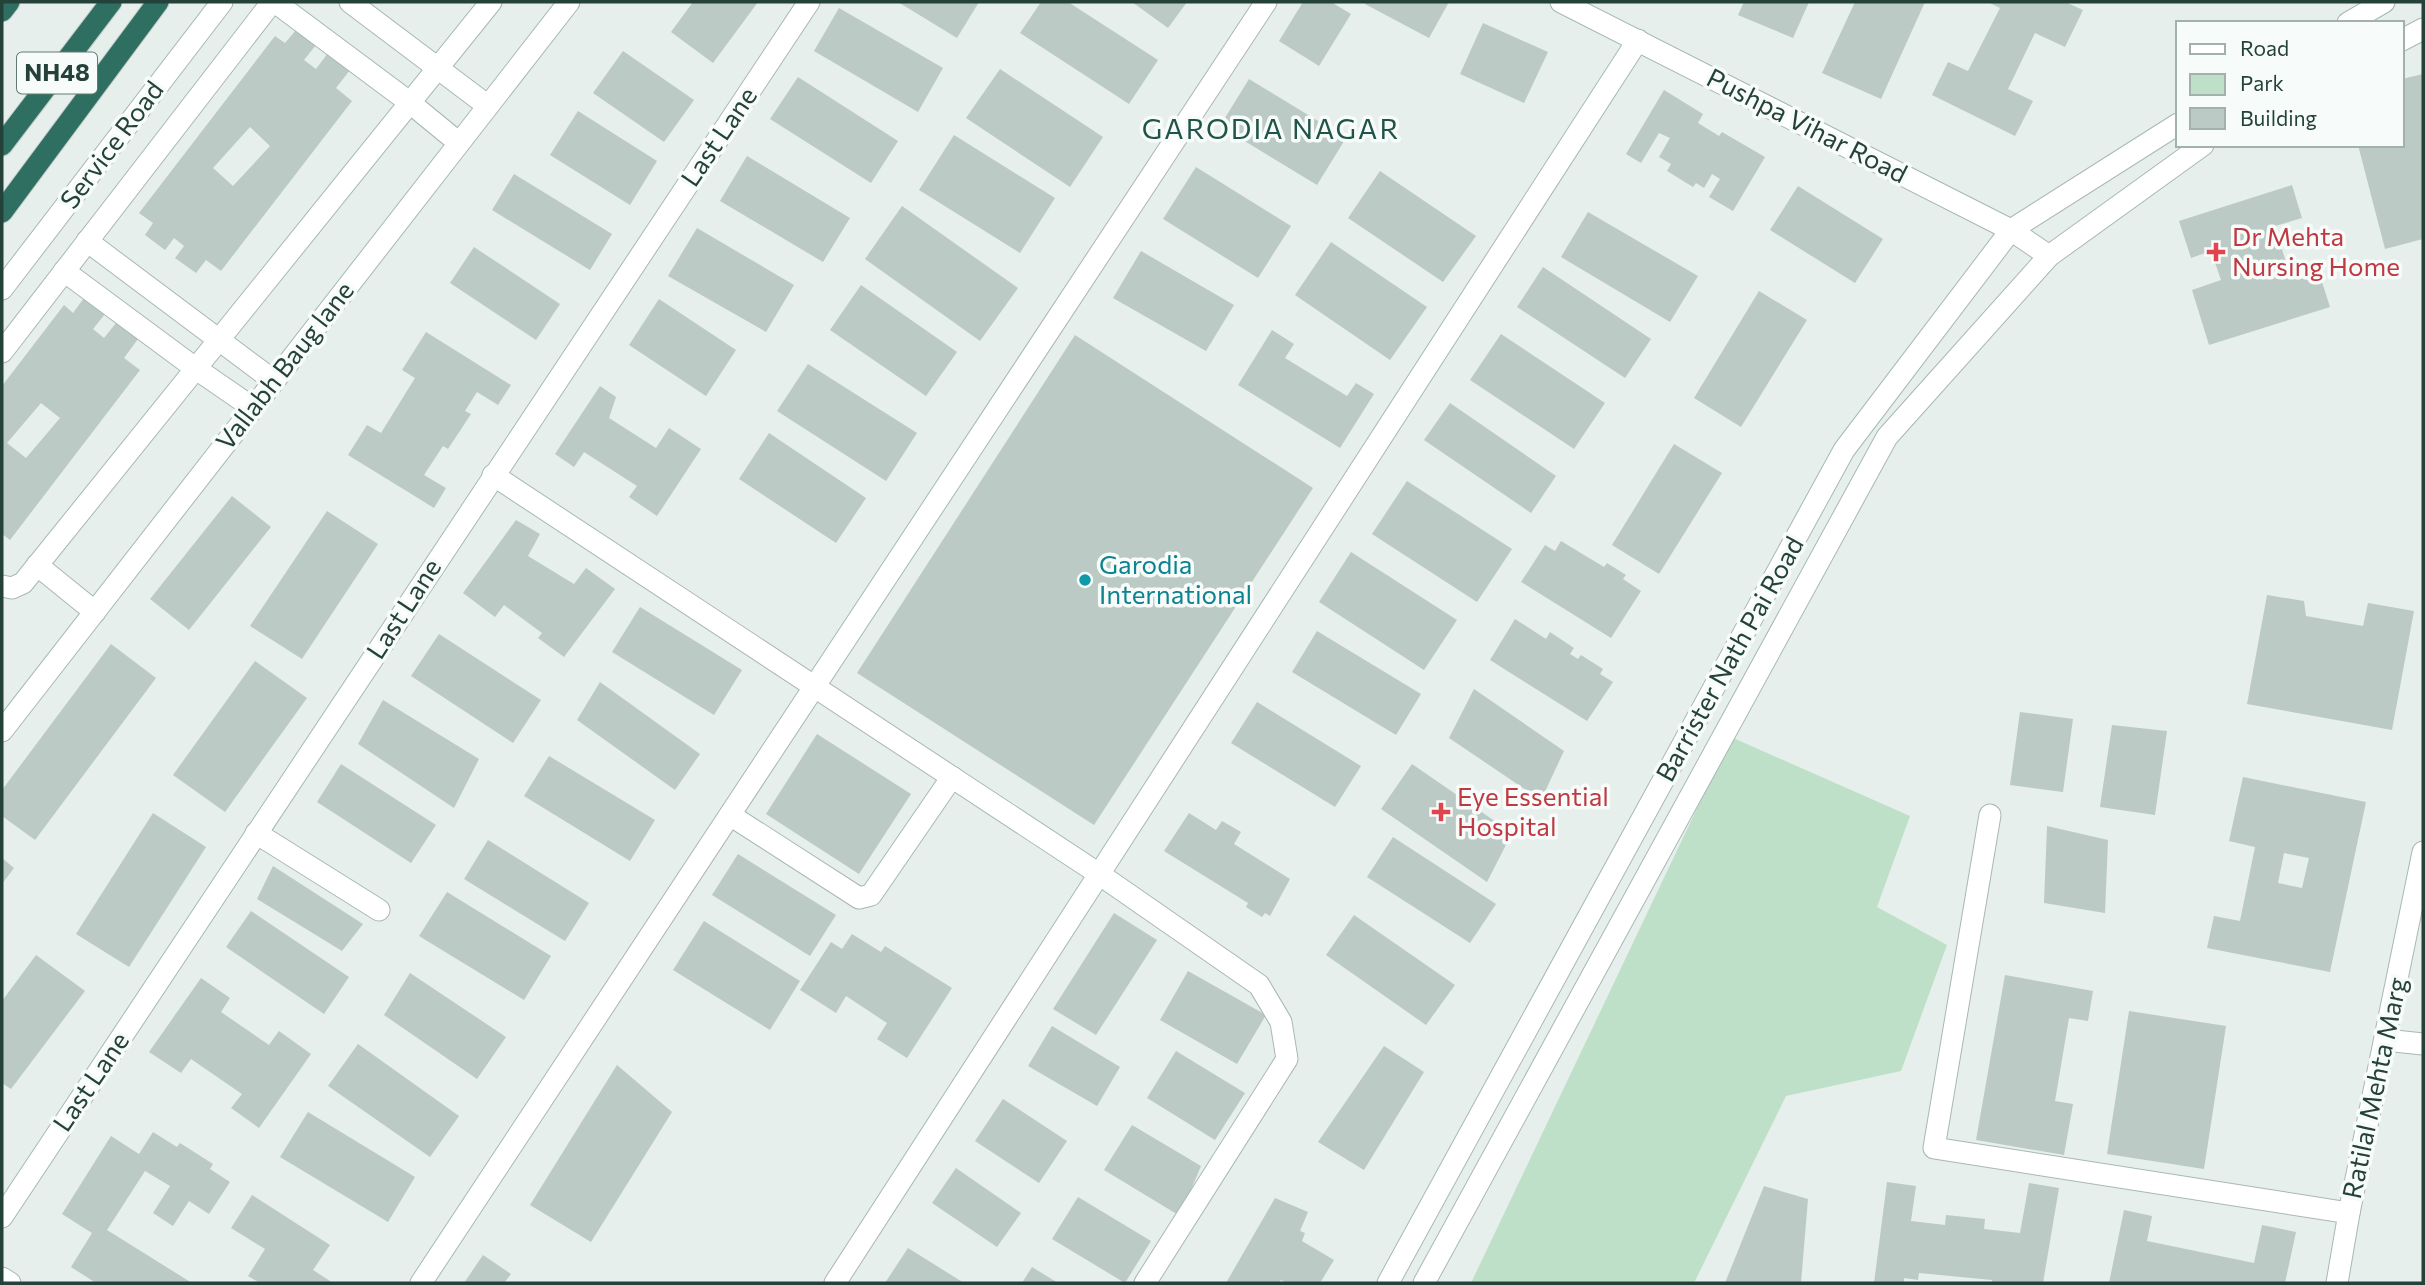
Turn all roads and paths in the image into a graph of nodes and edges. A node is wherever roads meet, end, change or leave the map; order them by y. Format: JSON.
{"nodes":[{"id":1,"x":9,"y":2,"type":"edge"},
{"id":2,"x":111,"y":2,"type":"edge"},
{"id":3,"x":158,"y":2,"type":"edge"},
{"id":4,"x":222,"y":2,"type":"edge"},
{"id":5,"x":274,"y":2,"type":"edge"},
{"id":6,"x":350,"y":2,"type":"edge"},
{"id":7,"x":492,"y":2,"type":"edge"},
{"id":8,"x":569,"y":2,"type":"edge"},
{"id":9,"x":809,"y":2,"type":"edge"},
{"id":10,"x":1266,"y":2,"type":"edge"},
{"id":11,"x":1561,"y":2,"type":"edge"},
{"id":12,"x":2384,"y":2,"type":"edge"},
{"id":13,"x":2,"y":11,"type":"edge"},
{"id":14,"x":2351,"y":21,"type":"edge"},
{"id":15,"x":2423,"y":29,"type":"edge"},
{"id":16,"x":2404,"y":39,"type":"edge"},
{"id":17,"x":1638,"y":40,"type":"junction"},
{"id":18,"x":436,"y":68,"type":"junction"},
{"id":19,"x":409,"y":102,"type":"junction"},
{"id":20,"x":488,"y":106,"type":"junction"},
{"id":21,"x":2176,"y":125,"type":"edge"},
{"id":22,"x":459,"y":143,"type":"junction"},
{"id":23,"x":2,"y":145,"type":"edge"},
{"id":24,"x":2200,"y":147,"type":"edge"},
{"id":25,"x":2,"y":212,"type":"edge"},
{"id":26,"x":2011,"y":230,"type":"junction"},
{"id":27,"x":88,"y":241,"type":"junction"},
{"id":28,"x":2049,"y":256,"type":"junction"},
{"id":29,"x":64,"y":271,"type":"junction"},
{"id":30,"x":2,"y":289,"type":"edge"},
{"id":31,"x":217,"y":340,"type":"junction"},
{"id":32,"x":2,"y":352,"type":"edge"},
{"id":33,"x":195,"y":368,"type":"junction"},
{"id":34,"x":274,"y":381,"type":"junction"},
{"id":35,"x":253,"y":408,"type":"junction"},
{"id":36,"x":493,"y":475,"type":"junction"},
{"id":37,"x":37,"y":565,"type":"junction"},
{"id":38,"x":2,"y":586,"type":"edge"},
{"id":39,"x":95,"y":611,"type":"junction"},
{"id":40,"x":814,"y":687,"type":"junction"},
{"id":41,"x":2,"y":731,"type":"edge"},
{"id":42,"x":952,"y":777,"type":"junction"},
{"id":43,"x":730,"y":815,"type":"junction"},
{"id":44,"x":1990,"y":815,"type":"dead end"},
{"id":45,"x":256,"y":833,"type":"junction"},
{"id":46,"x":2423,"y":852,"type":"edge"},
{"id":47,"x":1099,"y":874,"type":"junction"},
{"id":48,"x":379,"y":910,"type":"dead end"},
{"id":49,"x":2385,"y":1040,"type":"junction"},
{"id":50,"x":2423,"y":1044,"type":"edge"},
{"id":51,"x":2348,"y":1213,"type":"junction"},
{"id":52,"x":2,"y":1217,"type":"edge"},
{"id":53,"x":2,"y":1278,"type":"edge"},
{"id":54,"x":10,"y":1283,"type":"edge"},
{"id":55,"x":421,"y":1283,"type":"edge"},
{"id":56,"x":835,"y":1283,"type":"edge"},
{"id":57,"x":1145,"y":1283,"type":"edge"},
{"id":58,"x":1388,"y":1283,"type":"edge"},
{"id":59,"x":1424,"y":1283,"type":"edge"},
{"id":60,"x":2337,"y":1283,"type":"edge"}],
"edges":[{"from":1,"to":13,"type":"highway"},
{"from":2,"to":23,"type":"highway","number":"NH48"},
{"from":3,"to":25,"type":"highway"},
{"from":4,"to":30,"type":"street","name":"Service Road"},
{"from":5,"to":19,"type":"street"},
{"from":5,"to":27,"type":"street"},
{"from":6,"to":18,"type":"street"},
{"from":7,"to":18,"type":"street"},
{"from":8,"to":20,"type":"street","name":"Vallabh Baug lane"},
{"from":9,"to":36,"type":"street","name":"Last Lane"},
{"from":10,"to":40,"type":"street"},
{"from":11,"to":17,"type":"street","name":"Pushpa Vihar Road"},
{"from":12,"to":14,"type":"street"},
{"from":15,"to":16,"type":"street"},
{"from":17,"to":26,"type":"street","name":"Pushpa Vihar Road"},
{"from":17,"to":47,"type":"street"},
{"from":18,"to":19,"type":"street"},
{"from":18,"to":20,"type":"street"},
{"from":19,"to":22,"type":"street"},
{"from":19,"to":31,"type":"street"},
{"from":20,"to":22,"type":"street","name":"Vallabh Baug lane"},
{"from":21,"to":26,"type":"street","name":"Barrister Nath Pai Road"},
{"from":22,"to":34,"type":"street","name":"Vallabh Baug lane"},
{"from":24,"to":28,"type":"street"},
{"from":26,"to":28,"type":"street","name":"Pushpa Vihar Road"},
{"from":26,"to":58,"type":"street","name":"Barrister Nath Pai Road"},
{"from":27,"to":29,"type":"street"},
{"from":27,"to":31,"type":"street"},
{"from":28,"to":59,"type":"street"},
{"from":29,"to":32,"type":"street"},
{"from":29,"to":33,"type":"street"},
{"from":31,"to":33,"type":"street"},
{"from":31,"to":34,"type":"street"},
{"from":33,"to":35,"type":"street"},
{"from":33,"to":37,"type":"street"},
{"from":34,"to":35,"type":"street","name":"Vallabh Baug lane"},
{"from":35,"to":39,"type":"street","name":"Vallabh Baug lane"},
{"from":36,"to":40,"type":"street"},
{"from":36,"to":45,"type":"street","name":"Last Lane"},
{"from":37,"to":38,"type":"street"},
{"from":37,"to":39,"type":"street"},
{"from":39,"to":41,"type":"street","name":"Vallabh Baug lane"},
{"from":40,"to":42,"type":"street"},
{"from":40,"to":43,"type":"street"},
{"from":42,"to":43,"type":"street"},
{"from":42,"to":47,"type":"street"},
{"from":43,"to":55,"type":"street"},
{"from":44,"to":51,"type":"street"},
{"from":45,"to":48,"type":"street"},
{"from":45,"to":52,"type":"street","name":"Last Lane"},
{"from":46,"to":49,"type":"street","name":"Ratilal Mehta Marg"},
{"from":47,"to":56,"type":"street"},
{"from":47,"to":57,"type":"street"},
{"from":49,"to":50,"type":"street"},
{"from":49,"to":51,"type":"street","name":"Ratilal Mehta Marg"},
{"from":51,"to":60,"type":"street","name":"Ratilal Mehta Marg"},
{"from":53,"to":54,"type":"street"}]}
